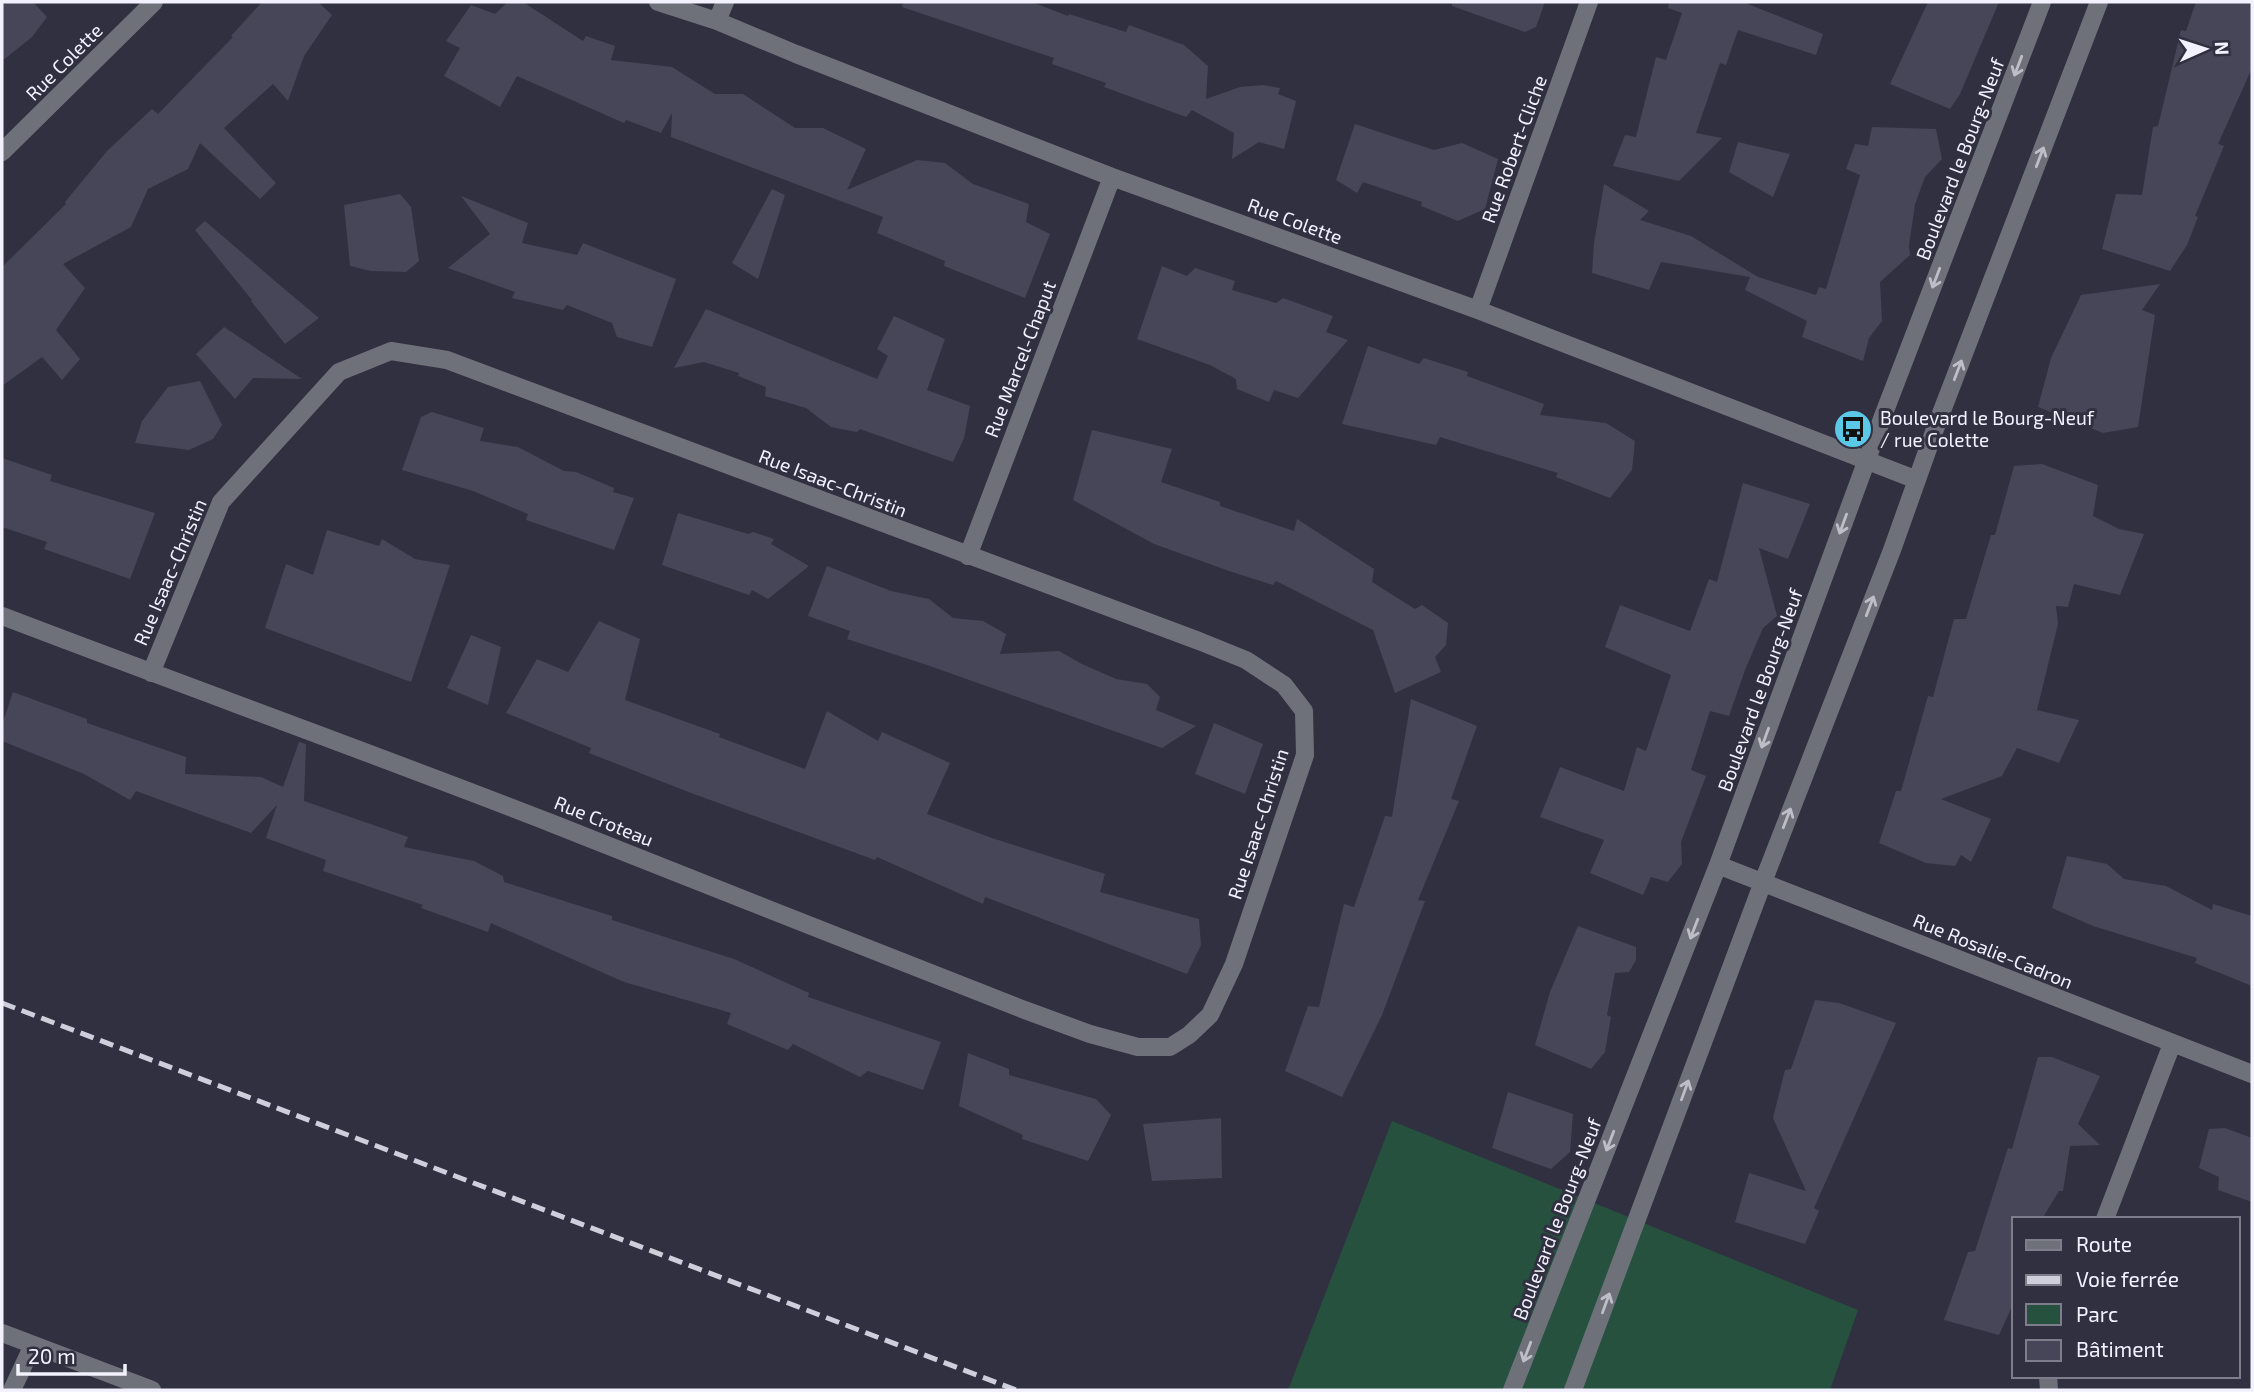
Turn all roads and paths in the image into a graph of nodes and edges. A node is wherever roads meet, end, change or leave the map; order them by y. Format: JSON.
{"nodes":[{"id":1,"x":154,"y":2,"type":"edge"},
{"id":2,"x":658,"y":2,"type":"edge"},
{"id":3,"x":725,"y":2,"type":"edge"},
{"id":4,"x":1589,"y":2,"type":"edge"},
{"id":5,"x":2042,"y":2,"type":"edge"},
{"id":6,"x":2099,"y":2,"type":"edge"},
{"id":7,"x":717,"y":21,"type":"junction"},
{"id":8,"x":2,"y":152,"type":"edge"},
{"id":9,"x":1112,"y":177,"type":"junction"},
{"id":10,"x":1478,"y":310,"type":"junction"},
{"id":11,"x":1867,"y":460,"type":"junction"},
{"id":12,"x":1917,"y":480,"type":"junction"},
{"id":13,"x":968,"y":556,"type":"junction"},
{"id":14,"x":2,"y":616,"type":"edge"},
{"id":15,"x":151,"y":673,"type":"junction"},
{"id":16,"x":1718,"y":865,"type":"junction"},
{"id":17,"x":1762,"y":882,"type":"junction"},
{"id":18,"x":1189,"y":1035,"type":"joint"},
{"id":19,"x":2172,"y":1044,"type":"junction"},
{"id":20,"x":2252,"y":1074,"type":"edge"},
{"id":21,"x":2106,"y":1217,"type":"edge"},
{"id":22,"x":2,"y":1333,"type":"edge"},
{"id":23,"x":33,"y":1345,"type":"junction"},
{"id":24,"x":116,"y":1384,"type":"edge"},
{"id":25,"x":12,"y":1390,"type":"edge"},
{"id":26,"x":152,"y":1390,"type":"edge"},
{"id":27,"x":1512,"y":1390,"type":"edge"},
{"id":28,"x":1573,"y":1390,"type":"edge"}],
"edges":[{"from":1,"to":8,"type":"street","name":"Rue Colette"},
{"from":2,"to":7,"type":"street","name":"Rue Colette"},
{"from":3,"to":7,"type":"street"},
{"from":4,"to":10,"type":"street","name":"Rue Robert-Cliche"},
{"from":5,"to":11,"type":"street","name":"Boulevard le Bourg-Neuf","one_way":true},
{"from":12,"to":6,"type":"street","one_way":true},
{"from":7,"to":9,"type":"street","name":"Rue Colette"},
{"from":9,"to":10,"type":"street","name":"Rue Colette"},
{"from":9,"to":13,"type":"street","name":"Rue Marcel-Chaput"},
{"from":10,"to":11,"type":"street","name":"Rue Colette"},
{"from":11,"to":12,"type":"street","name":"Rue Colette"},
{"from":11,"to":16,"type":"street","name":"Boulevard le Bourg-Neuf","one_way":true},
{"from":17,"to":12,"type":"street","one_way":true},
{"from":13,"to":15,"type":"street","name":"Rue Isaac-Christin"},
{"from":13,"to":18,"type":"street","name":"Rue Isaac-Christin"},
{"from":14,"to":15,"type":"street","name":"Rue Croteau"},
{"from":15,"to":18,"type":"street","name":"Rue Croteau"},
{"from":16,"to":17,"type":"street","name":"Rue Rosalie-Cadron"},
{"from":16,"to":27,"type":"street","name":"Boulevard le Bourg-Neuf","one_way":true},
{"from":17,"to":19,"type":"street","name":"Rue Rosalie-Cadron"},
{"from":28,"to":17,"type":"street","one_way":true},
{"from":19,"to":20,"type":"street","name":"Rue Rosalie-Cadron"},
{"from":19,"to":21,"type":"street"},
{"from":22,"to":23,"type":"street"},
{"from":23,"to":24,"type":"street"},
{"from":23,"to":25,"type":"street"},
{"from":24,"to":26,"type":"street"}]}
